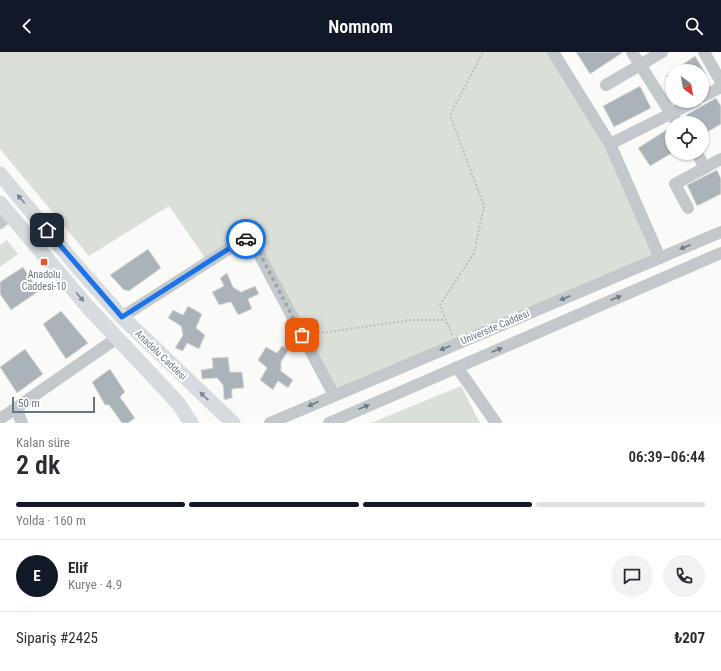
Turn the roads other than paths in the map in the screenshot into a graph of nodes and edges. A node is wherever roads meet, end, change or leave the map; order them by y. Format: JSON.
{"nodes":[{"id":1,"x":553,"y":52,"type":"edge"},
{"id":2,"x":632,"y":52,"type":"edge"},
{"id":3,"x":662,"y":52,"type":"edge"},
{"id":4,"x":704,"y":52,"type":"edge"},
{"id":5,"x":640,"y":65,"type":"junction"},
{"id":6,"x":721,"y":82,"type":"edge"},
{"id":7,"x":606,"y":85,"type":"dead end"},
{"id":8,"x":721,"y":87,"type":"edge"},
{"id":9,"x":709,"y":93,"type":"edge"},
{"id":10,"x":687,"y":108,"type":"edge"},
{"id":11,"x":672,"y":116,"type":"edge"},
{"id":12,"x":678,"y":116,"type":"edge"},
{"id":13,"x":665,"y":123,"type":"edge"},
{"id":14,"x":610,"y":144,"type":"junction"},
{"id":15,"x":721,"y":159,"type":"edge"},
{"id":16,"x":701,"y":160,"type":"edge"},
{"id":17,"x":706,"y":168,"type":"junction"},
{"id":18,"x":0,"y":174,"type":"edge"},
{"id":19,"x":0,"y":203,"type":"edge"},
{"id":20,"x":688,"y":208,"type":"dead end"},
{"id":21,"x":5,"y":219,"type":"edge"},
{"id":22,"x":721,"y":232,"type":"edge"},
{"id":23,"x":721,"y":253,"type":"edge"},
{"id":24,"x":660,"y":258,"type":"junction"},
{"id":25,"x":122,"y":317,"type":"junction"},
{"id":26,"x":117,"y":338,"type":"junction"},
{"id":27,"x":457,"y":368,"type":"junction"},
{"id":28,"x":334,"y":395,"type":"junction"},
{"id":29,"x":16,"y":408,"type":"junction"},
{"id":30,"x":0,"y":419,"type":"edge"},
{"id":31,"x":22,"y":423,"type":"edge"},
{"id":32,"x":191,"y":423,"type":"edge"},
{"id":33,"x":233,"y":423,"type":"edge"},
{"id":34,"x":270,"y":423,"type":"edge"},
{"id":35,"x":329,"y":423,"type":"edge"},
{"id":36,"x":496,"y":423,"type":"edge"}],
"edges":[{"from":1,"to":14,"type":"street"},
{"from":2,"to":5,"type":"street"},
{"from":3,"to":5,"type":"street"},
{"from":4,"to":6,"type":"street"},
{"from":5,"to":7,"type":"street"},
{"from":5,"to":11,"type":"street"},
{"from":8,"to":9,"type":"street"},
{"from":10,"to":12,"type":"street"},
{"from":13,"to":14,"type":"street"},
{"from":14,"to":24,"type":"street"},
{"from":15,"to":17,"type":"street"},
{"from":16,"to":17,"type":"street"},
{"from":17,"to":20,"type":"street"},
{"from":25,"to":18,"type":"main road","name":"Anadolu Caddesi","one_way":true},
{"from":19,"to":21,"type":"main road","name":"Anadolu Caddesi"},
{"from":21,"to":26,"type":"main road","name":"Anadolu Caddesi","one_way":true},
{"from":22,"to":24,"type":"street","name":"Universite Caddesi","one_way":true},
{"from":27,"to":23,"type":"street","one_way":true},
{"from":24,"to":28,"type":"street","name":"Universite Caddesi","one_way":true},
{"from":25,"to":28,"type":"street"},
{"from":33,"to":25,"type":"main road","name":"Anadolu Caddesi","one_way":true},
{"from":26,"to":29,"type":"street"},
{"from":26,"to":32,"type":"main road","name":"Anadolu Caddesi"},
{"from":35,"to":27,"type":"street","one_way":true},
{"from":27,"to":36,"type":"street"},
{"from":28,"to":34,"type":"street","name":"Universite Caddesi","one_way":true},
{"from":29,"to":30,"type":"street"},
{"from":29,"to":31,"type":"street"}]}
